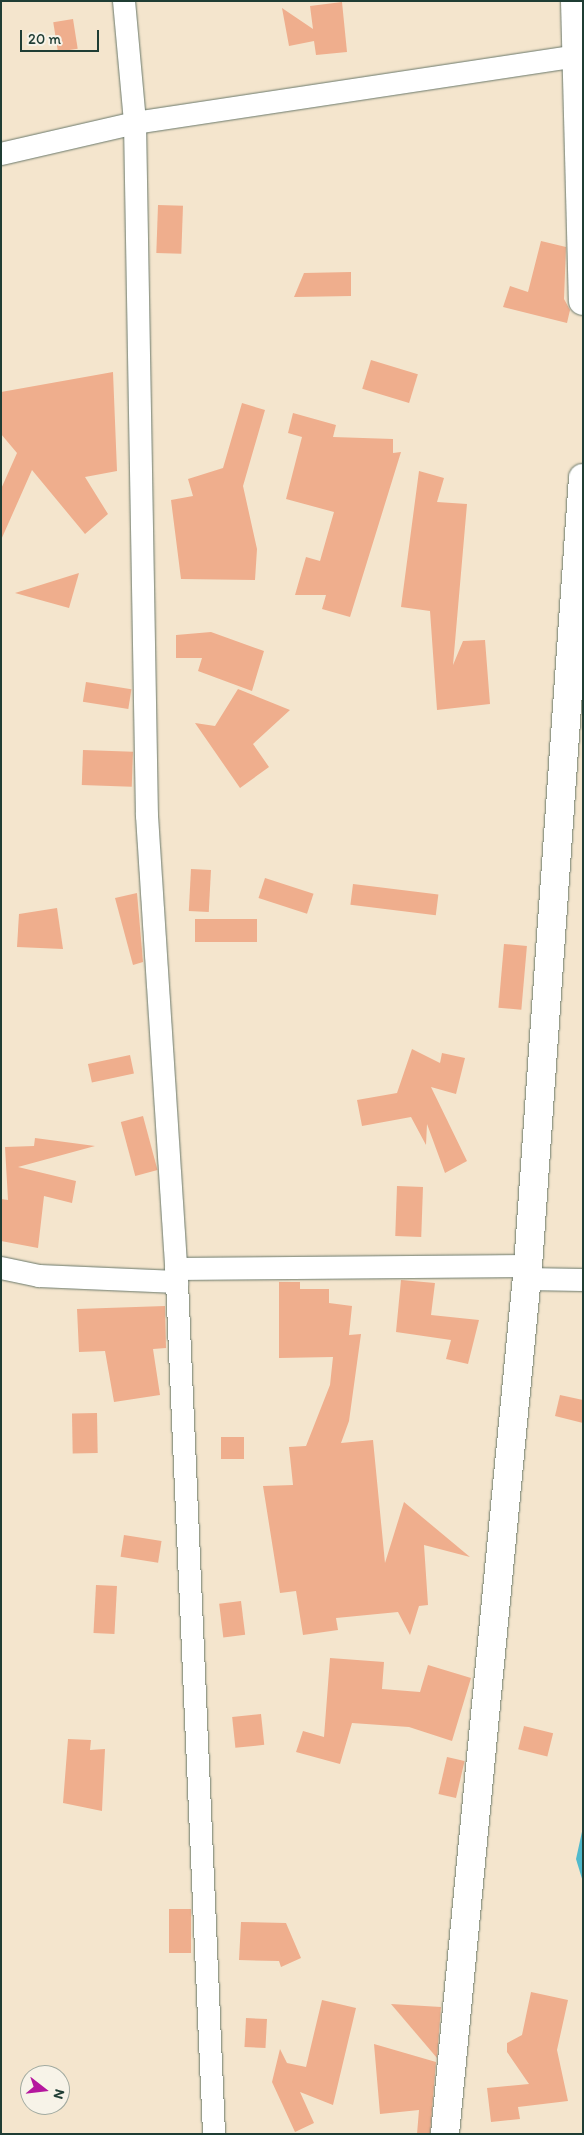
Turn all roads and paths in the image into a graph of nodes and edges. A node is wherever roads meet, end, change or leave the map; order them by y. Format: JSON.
{"nodes":[{"id":1,"x":124,"y":1,"type":"edge"},
{"id":2,"x":575,"y":1,"type":"edge"},
{"id":3,"x":576,"y":56,"type":"junction"},
{"id":4,"x":135,"y":123,"type":"junction"},
{"id":5,"x":1,"y":154,"type":"edge"},
{"id":6,"x":583,"y":301,"type":"edge"},
{"id":7,"x":583,"y":478,"type":"edge"},
{"id":8,"x":1,"y":1268,"type":"edge"},
{"id":9,"x":527,"y":1273,"type":"junction"},
{"id":10,"x":176,"y":1275,"type":"junction"},
{"id":11,"x":583,"y":1280,"type":"edge"},
{"id":12,"x":214,"y":2134,"type":"edge"},
{"id":13,"x":445,"y":2134,"type":"edge"}],
"edges":[{"from":1,"to":4,"type":"street"},
{"from":2,"to":3,"type":"street"},
{"from":3,"to":4,"type":"street"},
{"from":3,"to":6,"type":"street"},
{"from":4,"to":5,"type":"street"},
{"from":4,"to":10,"type":"street"},
{"from":7,"to":9,"type":"street"},
{"from":8,"to":10,"type":"street"},
{"from":9,"to":10,"type":"street"},
{"from":9,"to":11,"type":"street"},
{"from":9,"to":13,"type":"street"},
{"from":10,"to":12,"type":"street"}]}
